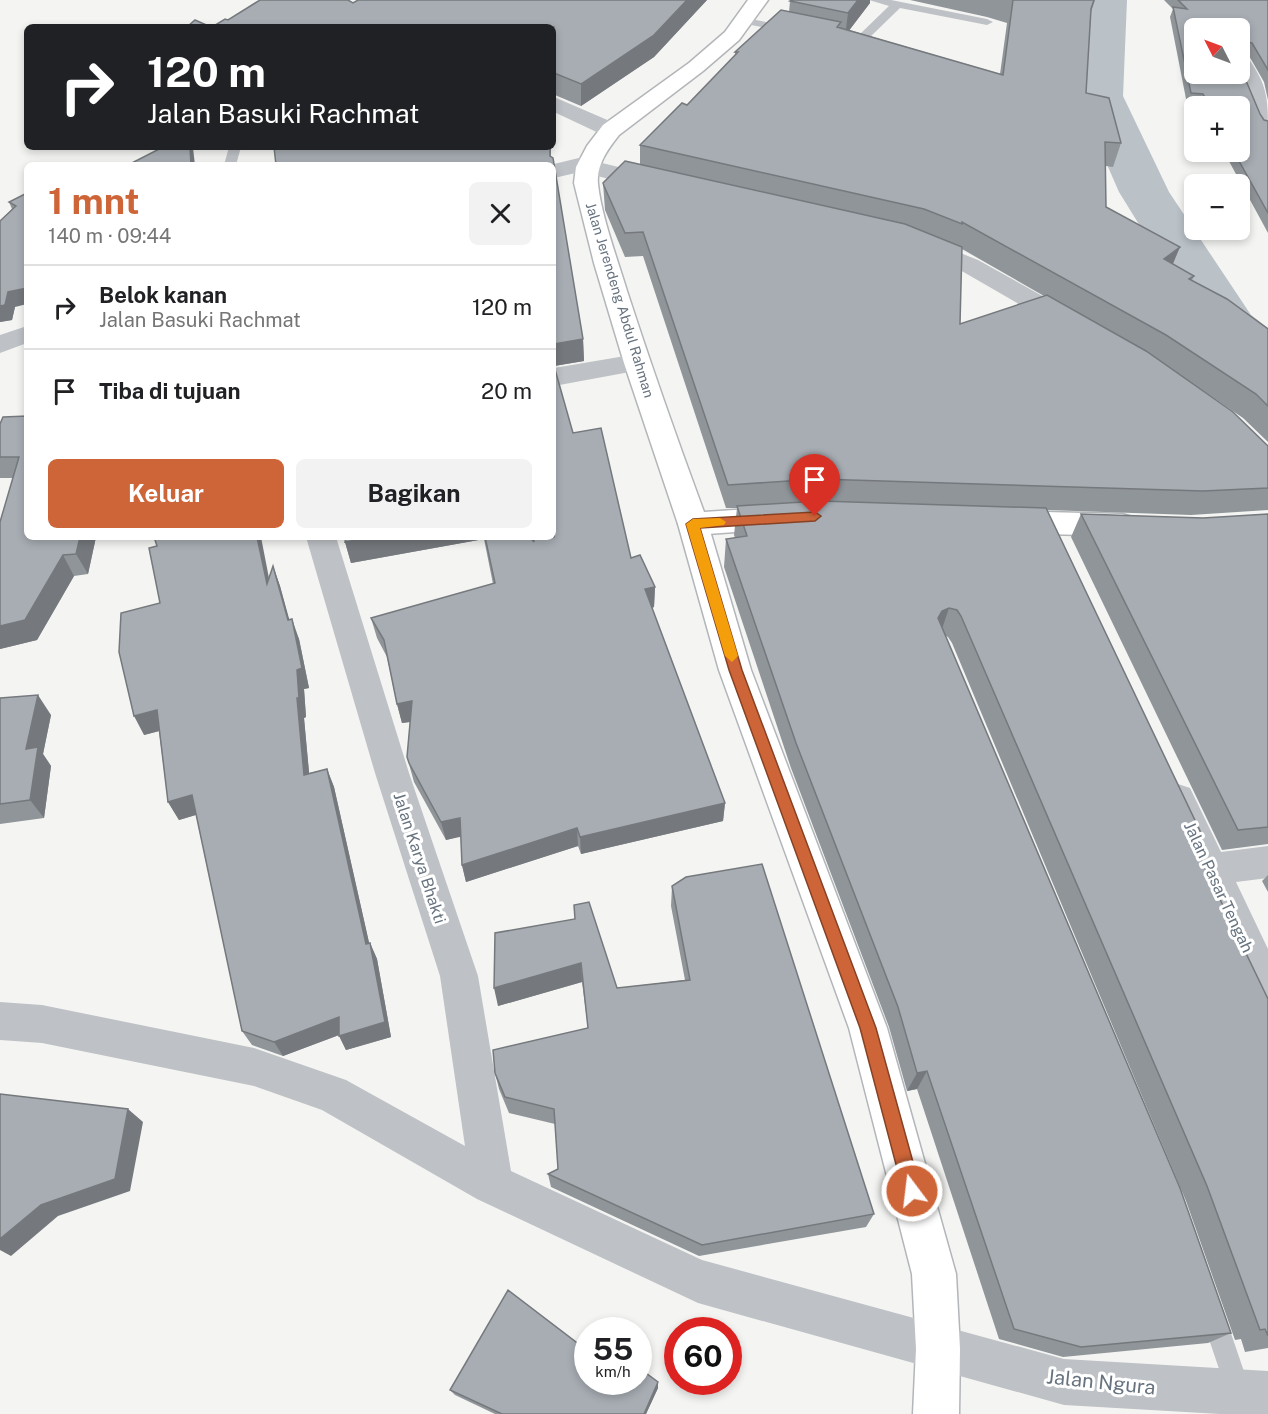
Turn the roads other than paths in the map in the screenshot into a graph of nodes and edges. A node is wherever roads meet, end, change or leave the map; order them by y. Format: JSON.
{"nodes":[{"id":1,"x":874,"y":0,"type":"edge"},
{"id":2,"x":897,"y":4,"type":"junction"},
{"id":3,"x":752,"y":10,"type":"edge"},
{"id":4,"x":987,"y":22,"type":"dead end"},
{"id":5,"x":802,"y":32,"type":"edge"},
{"id":6,"x":836,"y":39,"type":"edge"},
{"id":7,"x":1250,"y":79,"type":"edge"},
{"id":8,"x":556,"y":105,"type":"edge"},
{"id":9,"x":1268,"y":124,"type":"edge"},
{"id":10,"x":611,"y":130,"type":"junction"},
{"id":11,"x":589,"y":165,"type":"junction"},
{"id":12,"x":556,"y":171,"type":"edge"},
{"id":13,"x":677,"y":187,"type":"edge"},
{"id":14,"x":899,"y":238,"type":"edge"},
{"id":15,"x":24,"y":334,"type":"edge"},
{"id":16,"x":1095,"y":337,"type":"edge"},
{"id":17,"x":0,"y":344,"type":"edge"},
{"id":18,"x":637,"y":363,"type":"junction"},
{"id":19,"x":556,"y":377,"type":"edge"},
{"id":20,"x":804,"y":517,"type":"edge"},
{"id":21,"x":978,"y":521,"type":"edge"},
{"id":22,"x":1047,"y":523,"type":"junction"},
{"id":23,"x":693,"y":524,"type":"junction"},
{"id":24,"x":1143,"y":526,"type":"edge"},
{"id":25,"x":322,"y":540,"type":"edge"},
{"id":26,"x":1062,"y":556,"type":"edge"},
{"id":27,"x":1165,"y":772,"type":"edge"},
{"id":28,"x":1268,"y":862,"type":"edge"},
{"id":29,"x":1211,"y":869,"type":"junction"},
{"id":30,"x":1268,"y":990,"type":"edge"},
{"id":31,"x":0,"y":1021,"type":"edge"},
{"id":32,"x":492,"y":1184,"type":"junction"},
{"id":33,"x":1204,"y":1292,"type":"edge"},
{"id":34,"x":938,"y":1349,"type":"junction"},
{"id":35,"x":1254,"y":1394,"type":"edge"},
{"id":36,"x":936,"y":1414,"type":"edge"}],
"edges":[{"from":1,"to":2,"type":"lane"},
{"from":2,"to":4,"type":"lane"},
{"from":2,"to":6,"type":"lane"},
{"from":3,"to":5,"type":"lane"},
{"from":3,"to":10,"type":"main road"},
{"from":7,"to":9,"type":"street"},
{"from":8,"to":10,"type":"street"},
{"from":10,"to":11,"type":"main road"},
{"from":11,"to":12,"type":"street"},
{"from":11,"to":13,"type":"street"},
{"from":11,"to":18,"type":"main road","name":"Jalan Jerendeng Abdul Rahman"},
{"from":14,"to":16,"type":"street"},
{"from":15,"to":17,"type":"street"},
{"from":18,"to":19,"type":"street"},
{"from":18,"to":23,"type":"main road","name":"Jalan Jerendeng Abdul Rahman"},
{"from":20,"to":23,"type":"main road"},
{"from":21,"to":22,"type":"main road"},
{"from":22,"to":24,"type":"main road"},
{"from":22,"to":26,"type":"street"},
{"from":23,"to":34,"type":"main road","name":"Jalan Jerendeng Abdul Rahman"},
{"from":25,"to":32,"type":"street","name":"Jalan Karya Bhakti"},
{"from":27,"to":29,"type":"street","name":"Jalan Pasar Tengah"},
{"from":28,"to":29,"type":"street"},
{"from":29,"to":30,"type":"street","name":"Jalan Pasar Tengah"},
{"from":31,"to":32,"type":"street","name":"Jalan Ngura"},
{"from":32,"to":34,"type":"street","name":"Jalan Ngura"},
{"from":33,"to":35,"type":"lane"},
{"from":34,"to":35,"type":"street","name":"Jalan Ngura"},
{"from":34,"to":36,"type":"main road","name":"Jalan Jerendeng Abdul Rahman"}]}
